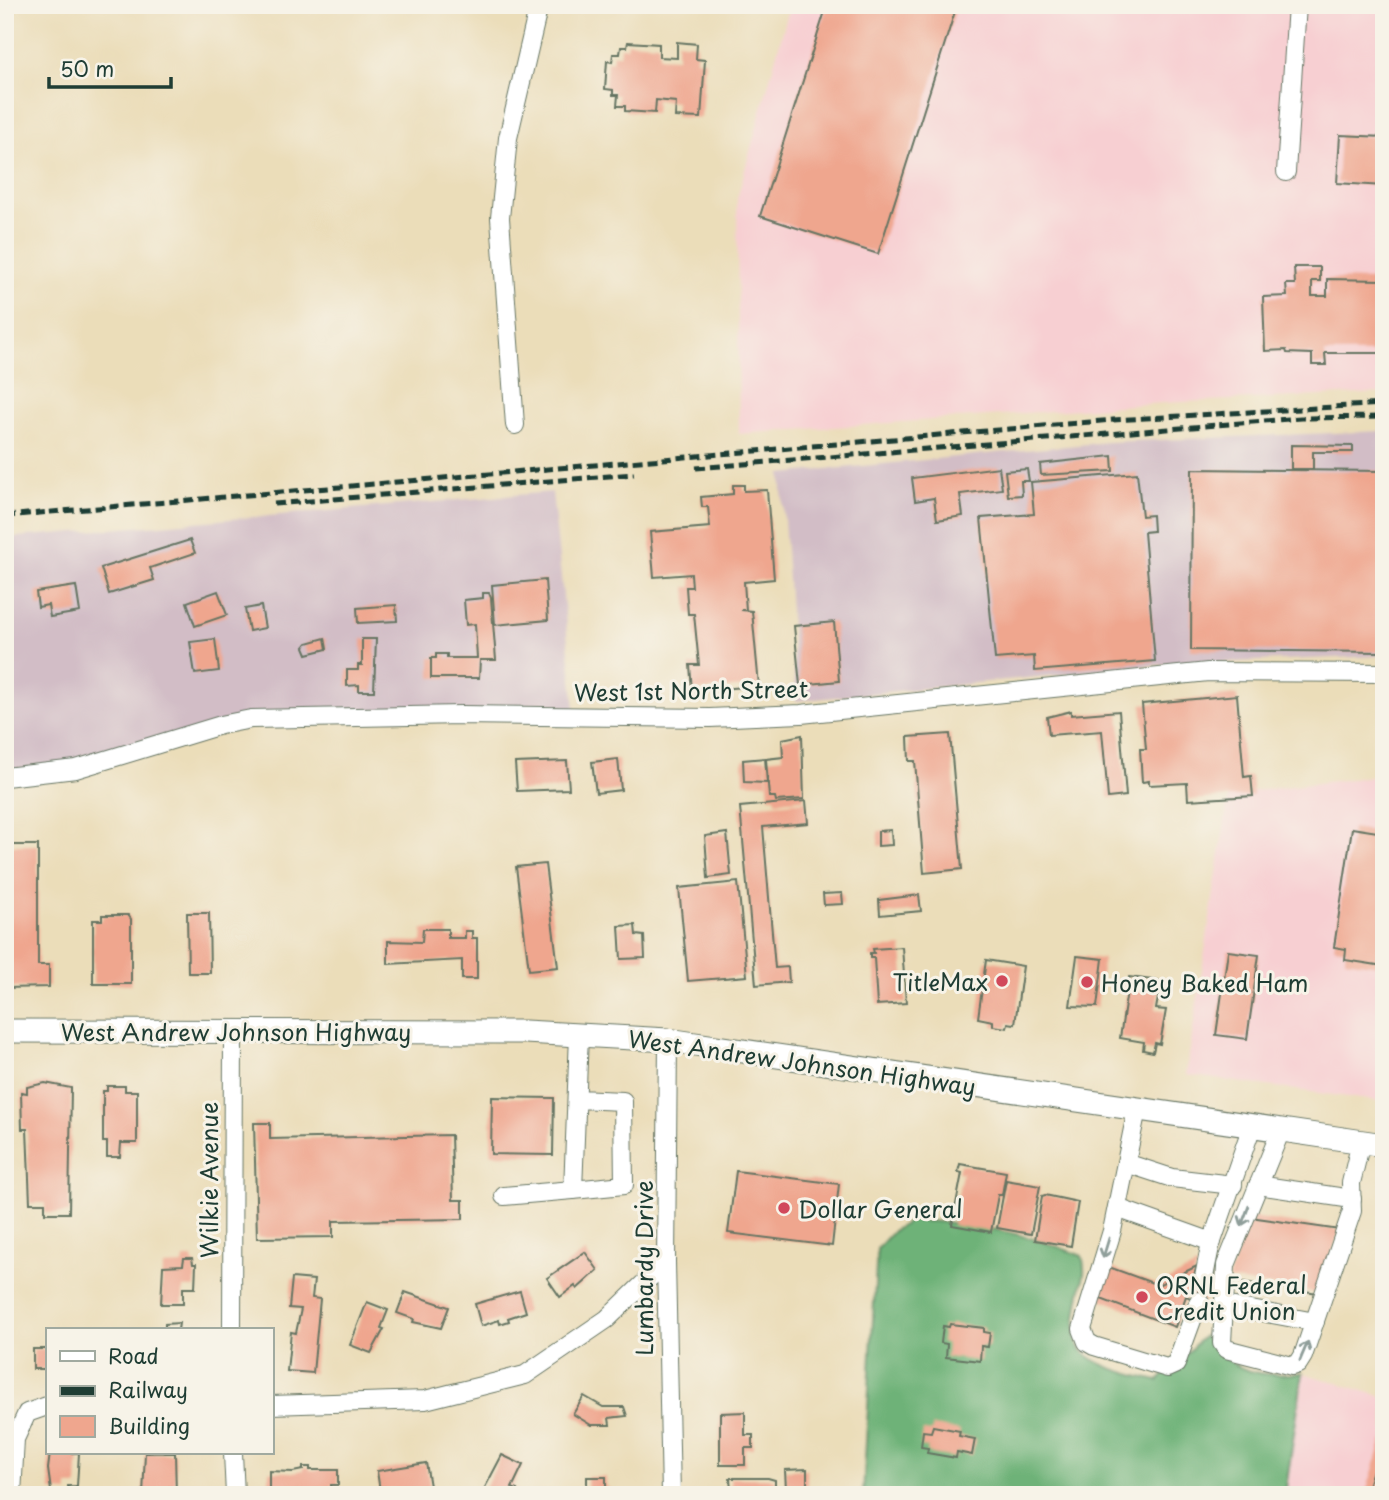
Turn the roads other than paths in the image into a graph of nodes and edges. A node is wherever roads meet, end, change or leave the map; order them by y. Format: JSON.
{"nodes":[{"id":1,"x":539,"y":5,"type":"edge"},
{"id":2,"x":1297,"y":5,"type":"edge"},
{"id":3,"x":1286,"y":172,"type":"dead end"},
{"id":4,"x":515,"y":425,"type":"dead end"},
{"id":5,"x":1384,"y":673,"type":"edge"},
{"id":6,"x":5,"y":777,"type":"edge"},
{"id":7,"x":233,"y":1030,"type":"junction"},
{"id":8,"x":5,"y":1031,"type":"edge"},
{"id":9,"x":579,"y":1035,"type":"junction"},
{"id":10,"x":668,"y":1040,"type":"junction"},
{"id":11,"x":576,"y":1099,"type":"junction"},
{"id":12,"x":1137,"y":1110,"type":"junction"},
{"id":13,"x":1252,"y":1126,"type":"junction"},
{"id":14,"x":1281,"y":1130,"type":"junction"},
{"id":15,"x":1372,"y":1143,"type":"edge"},
{"id":16,"x":1126,"y":1163,"type":"junction"},
{"id":17,"x":1233,"y":1185,"type":"junction"},
{"id":18,"x":1258,"y":1185,"type":"junction"},
{"id":19,"x":573,"y":1190,"type":"junction"},
{"id":20,"x":504,"y":1196,"type":"dead end"},
{"id":21,"x":1352,"y":1199,"type":"junction"},
{"id":22,"x":1116,"y":1208,"type":"junction"},
{"id":23,"x":1212,"y":1242,"type":"junction"},
{"id":24,"x":666,"y":1262,"type":"junction"},
{"id":25,"x":1203,"y":1282,"type":"dead end"},
{"id":26,"x":1199,"y":1301,"type":"dead end"},
{"id":27,"x":1224,"y":1305,"type":"junction"},
{"id":28,"x":1315,"y":1322,"type":"junction"},
{"id":29,"x":232,"y":1328,"type":"edge"},
{"id":30,"x":273,"y":1405,"type":"edge"},
{"id":31,"x":46,"y":1406,"type":"edge"},
{"id":32,"x":233,"y":1454,"type":"edge"},
{"id":33,"x":12,"y":1495,"type":"edge"},
{"id":34,"x":235,"y":1495,"type":"edge"},
{"id":35,"x":670,"y":1495,"type":"edge"}],
"edges":[{"from":1,"to":4,"type":"street"},
{"from":2,"to":3,"type":"street"},
{"from":5,"to":6,"type":"street","name":"West 1st North Street"},
{"from":7,"to":8,"type":"main road","name":"West Andrew Johnson Highway"},
{"from":7,"to":9,"type":"main road","name":"West Andrew Johnson Highway"},
{"from":7,"to":29,"type":"street","name":"Wilkie Avenue"},
{"from":9,"to":10,"type":"main road","name":"West Andrew Johnson Highway"},
{"from":9,"to":11,"type":"street"},
{"from":10,"to":12,"type":"main road","name":"West Andrew Johnson Highway"},
{"from":10,"to":24,"type":"street","name":"Lumbardy Drive"},
{"from":11,"to":19,"type":"street"},
{"from":11,"to":19,"type":"street"},
{"from":12,"to":13,"type":"main road","name":"West Andrew Johnson Highway"},
{"from":12,"to":16,"type":"street"},
{"from":13,"to":14,"type":"main road","name":"West Andrew Johnson Highway"},
{"from":13,"to":17,"type":"street"},
{"from":14,"to":15,"type":"main road","name":"West Andrew Johnson Highway"},
{"from":14,"to":18,"type":"street"},
{"from":15,"to":21,"type":"street"},
{"from":16,"to":17,"type":"street"},
{"from":16,"to":22,"type":"street"},
{"from":17,"to":23,"type":"street"},
{"from":18,"to":21,"type":"street"},
{"from":18,"to":27,"type":"street","one_way":true},
{"from":19,"to":20,"type":"street"},
{"from":21,"to":28,"type":"street"},
{"from":22,"to":23,"type":"street"},
{"from":22,"to":26,"type":"street","one_way":true},
{"from":23,"to":25,"type":"street"},
{"from":24,"to":30,"type":"street"},
{"from":24,"to":35,"type":"street","name":"Lumbardy Drive"},
{"from":27,"to":28,"type":"street"},
{"from":27,"to":28,"type":"street","one_way":true},
{"from":31,"to":33,"type":"street"},
{"from":32,"to":34,"type":"street"}]}
